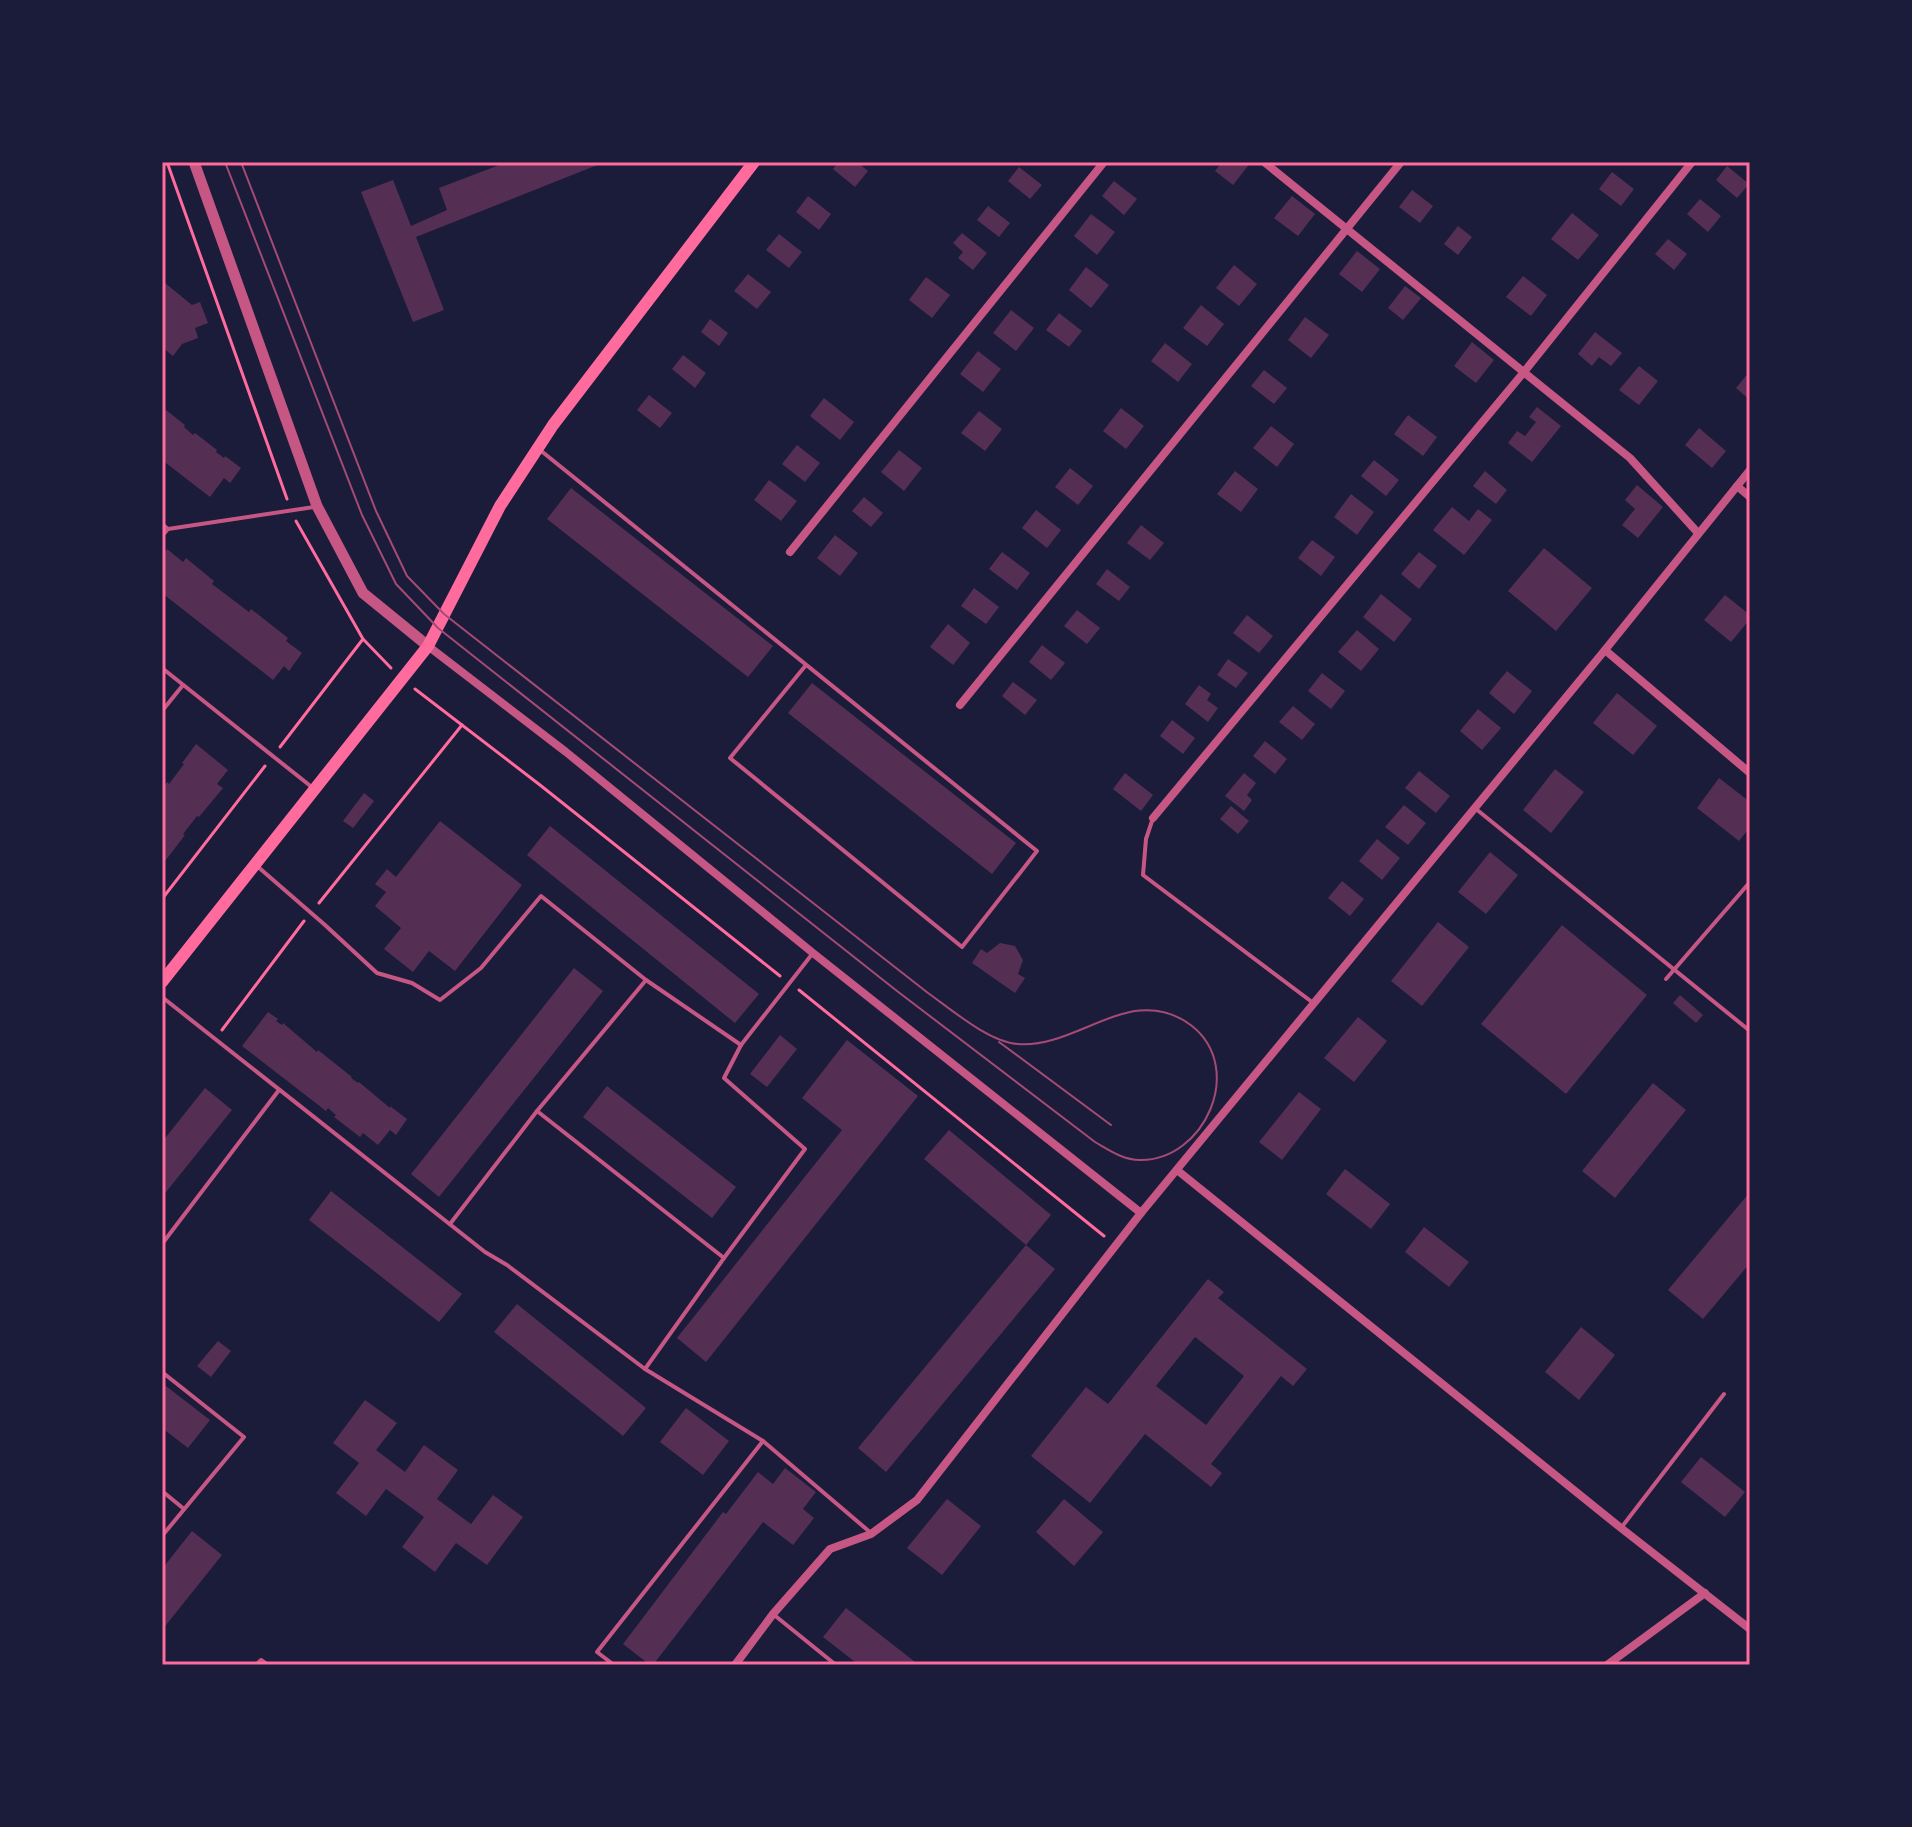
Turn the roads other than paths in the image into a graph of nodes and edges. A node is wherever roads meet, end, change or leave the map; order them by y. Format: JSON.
{"nodes":[{"id":1,"x":194,"y":162,"type":"edge"},
{"id":2,"x":754,"y":162,"type":"edge"},
{"id":3,"x":1104,"y":162,"type":"edge"},
{"id":4,"x":1264,"y":162,"type":"edge"},
{"id":5,"x":1401,"y":162,"type":"edge"},
{"id":6,"x":1692,"y":162,"type":"edge"},
{"id":7,"x":1346,"y":229,"type":"junction"},
{"id":8,"x":1524,"y":372,"type":"junction"},
{"id":9,"x":538,"y":448,"type":"junction"},
{"id":10,"x":1750,"y":470,"type":"edge"},
{"id":11,"x":1737,"y":486,"type":"junction"},
{"id":12,"x":1750,"y":497,"type":"edge"},
{"id":13,"x":317,"y":506,"type":"junction"},
{"id":14,"x":162,"y":524,"type":"edge"},
{"id":15,"x":168,"y":529,"type":"junction"},
{"id":16,"x":1698,"y":533,"type":"junction"},
{"id":17,"x":162,"y":536,"type":"edge"},
{"id":18,"x":790,"y":552,"type":"dead end"},
{"id":19,"x":428,"y":646,"type":"junction"},
{"id":20,"x":1605,"y":650,"type":"junction"},
{"id":21,"x":806,"y":665,"type":"junction"},
{"id":22,"x":162,"y":668,"type":"edge"},
{"id":23,"x":184,"y":685,"type":"junction"},
{"id":24,"x":960,"y":705,"type":"dead end"},
{"id":25,"x":162,"y":711,"type":"edge"},
{"id":26,"x":1750,"y":773,"type":"edge"},
{"id":27,"x":315,"y":790,"type":"junction"},
{"id":28,"x":1474,"y":807,"type":"junction"},
{"id":29,"x":1153,"y":818,"type":"joint"},
{"id":30,"x":256,"y":865,"type":"junction"},
{"id":31,"x":1750,"y":882,"type":"edge"},
{"id":32,"x":813,"y":953,"type":"junction"},
{"id":33,"x":1673,"y":971,"type":"junction"},
{"id":34,"x":1666,"y":979,"type":"dead end"},
{"id":35,"x":646,"y":980,"type":"junction"},
{"id":36,"x":162,"y":982,"type":"edge"},
{"id":37,"x":162,"y":997,"type":"edge"},
{"id":38,"x":1314,"y":1004,"type":"junction"},
{"id":39,"x":1750,"y":1031,"type":"edge"},
{"id":40,"x":741,"y":1045,"type":"junction"},
{"id":41,"x":280,"y":1090,"type":"junction"},
{"id":42,"x":537,"y":1111,"type":"junction"},
{"id":43,"x":1177,"y":1170,"type":"junction"},
{"id":44,"x":1141,"y":1213,"type":"junction"},
{"id":45,"x":450,"y":1224,"type":"junction"},
{"id":46,"x":162,"y":1244,"type":"edge"},
{"id":47,"x":724,"y":1258,"type":"junction"},
{"id":48,"x":645,"y":1369,"type":"junction"},
{"id":49,"x":162,"y":1372,"type":"edge"},
{"id":50,"x":1724,"y":1394,"type":"dead end"},
{"id":51,"x":763,"y":1441,"type":"junction"},
{"id":52,"x":162,"y":1491,"type":"edge"},
{"id":53,"x":184,"y":1509,"type":"junction"},
{"id":54,"x":1621,"y":1528,"type":"junction"},
{"id":55,"x":871,"y":1534,"type":"junction"},
{"id":56,"x":162,"y":1536,"type":"edge"},
{"id":57,"x":1705,"y":1593,"type":"junction"},
{"id":58,"x":773,"y":1614,"type":"junction"},
{"id":59,"x":1750,"y":1629,"type":"edge"},
{"id":60,"x":256,"y":1665,"type":"edge"},
{"id":61,"x":268,"y":1665,"type":"edge"},
{"id":62,"x":614,"y":1665,"type":"edge"},
{"id":63,"x":735,"y":1665,"type":"edge"},
{"id":64,"x":836,"y":1665,"type":"edge"},
{"id":65,"x":1607,"y":1665,"type":"edge"}],
"edges":[{"from":1,"to":13,"type":"street"},
{"from":2,"to":9,"type":"main road"},
{"from":3,"to":18,"type":"street"},
{"from":4,"to":7,"type":"street"},
{"from":5,"to":7,"type":"street"},
{"from":6,"to":8,"type":"street"},
{"from":7,"to":8,"type":"street"},
{"from":7,"to":24,"type":"street"},
{"from":8,"to":16,"type":"street"},
{"from":8,"to":29,"type":"street"},
{"from":9,"to":19,"type":"main road"},
{"from":9,"to":21,"type":"lane"},
{"from":10,"to":11,"type":"street"},
{"from":11,"to":12,"type":"street"},
{"from":11,"to":16,"type":"street"},
{"from":13,"to":15,"type":"lane"},
{"from":13,"to":19,"type":"street"},
{"from":14,"to":15,"type":"lane"},
{"from":15,"to":17,"type":"lane"},
{"from":16,"to":20,"type":"street"},
{"from":19,"to":27,"type":"main road"},
{"from":19,"to":32,"type":"street"},
{"from":20,"to":26,"type":"street"},
{"from":20,"to":28,"type":"street"},
{"from":21,"to":21,"type":"lane"},
{"from":22,"to":23,"type":"lane"},
{"from":23,"to":25,"type":"lane"},
{"from":23,"to":27,"type":"lane"},
{"from":27,"to":30,"type":"main road"},
{"from":28,"to":33,"type":"lane"},
{"from":28,"to":38,"type":"street"},
{"from":29,"to":38,"type":"lane"},
{"from":30,"to":35,"type":"lane"},
{"from":30,"to":36,"type":"main road"},
{"from":31,"to":33,"type":"lane"},
{"from":32,"to":40,"type":"lane"},
{"from":32,"to":44,"type":"street"},
{"from":33,"to":34,"type":"lane"},
{"from":33,"to":39,"type":"lane"},
{"from":35,"to":40,"type":"lane"},
{"from":35,"to":42,"type":"lane"},
{"from":37,"to":41,"type":"lane"},
{"from":38,"to":43,"type":"street"},
{"from":40,"to":47,"type":"lane"},
{"from":41,"to":45,"type":"lane"},
{"from":41,"to":46,"type":"lane"},
{"from":42,"to":45,"type":"lane"},
{"from":42,"to":47,"type":"lane"},
{"from":43,"to":44,"type":"street"},
{"from":43,"to":54,"type":"street"},
{"from":44,"to":55,"type":"street"},
{"from":45,"to":48,"type":"lane"},
{"from":47,"to":48,"type":"lane"},
{"from":48,"to":51,"type":"lane"},
{"from":49,"to":53,"type":"lane"},
{"from":50,"to":54,"type":"lane"},
{"from":51,"to":55,"type":"lane"},
{"from":51,"to":62,"type":"lane"},
{"from":52,"to":53,"type":"lane"},
{"from":53,"to":56,"type":"lane"},
{"from":54,"to":57,"type":"street"},
{"from":55,"to":58,"type":"street"},
{"from":57,"to":59,"type":"street"},
{"from":57,"to":65,"type":"street"},
{"from":58,"to":63,"type":"street"},
{"from":58,"to":64,"type":"lane"},
{"from":60,"to":61,"type":"lane"}]}
